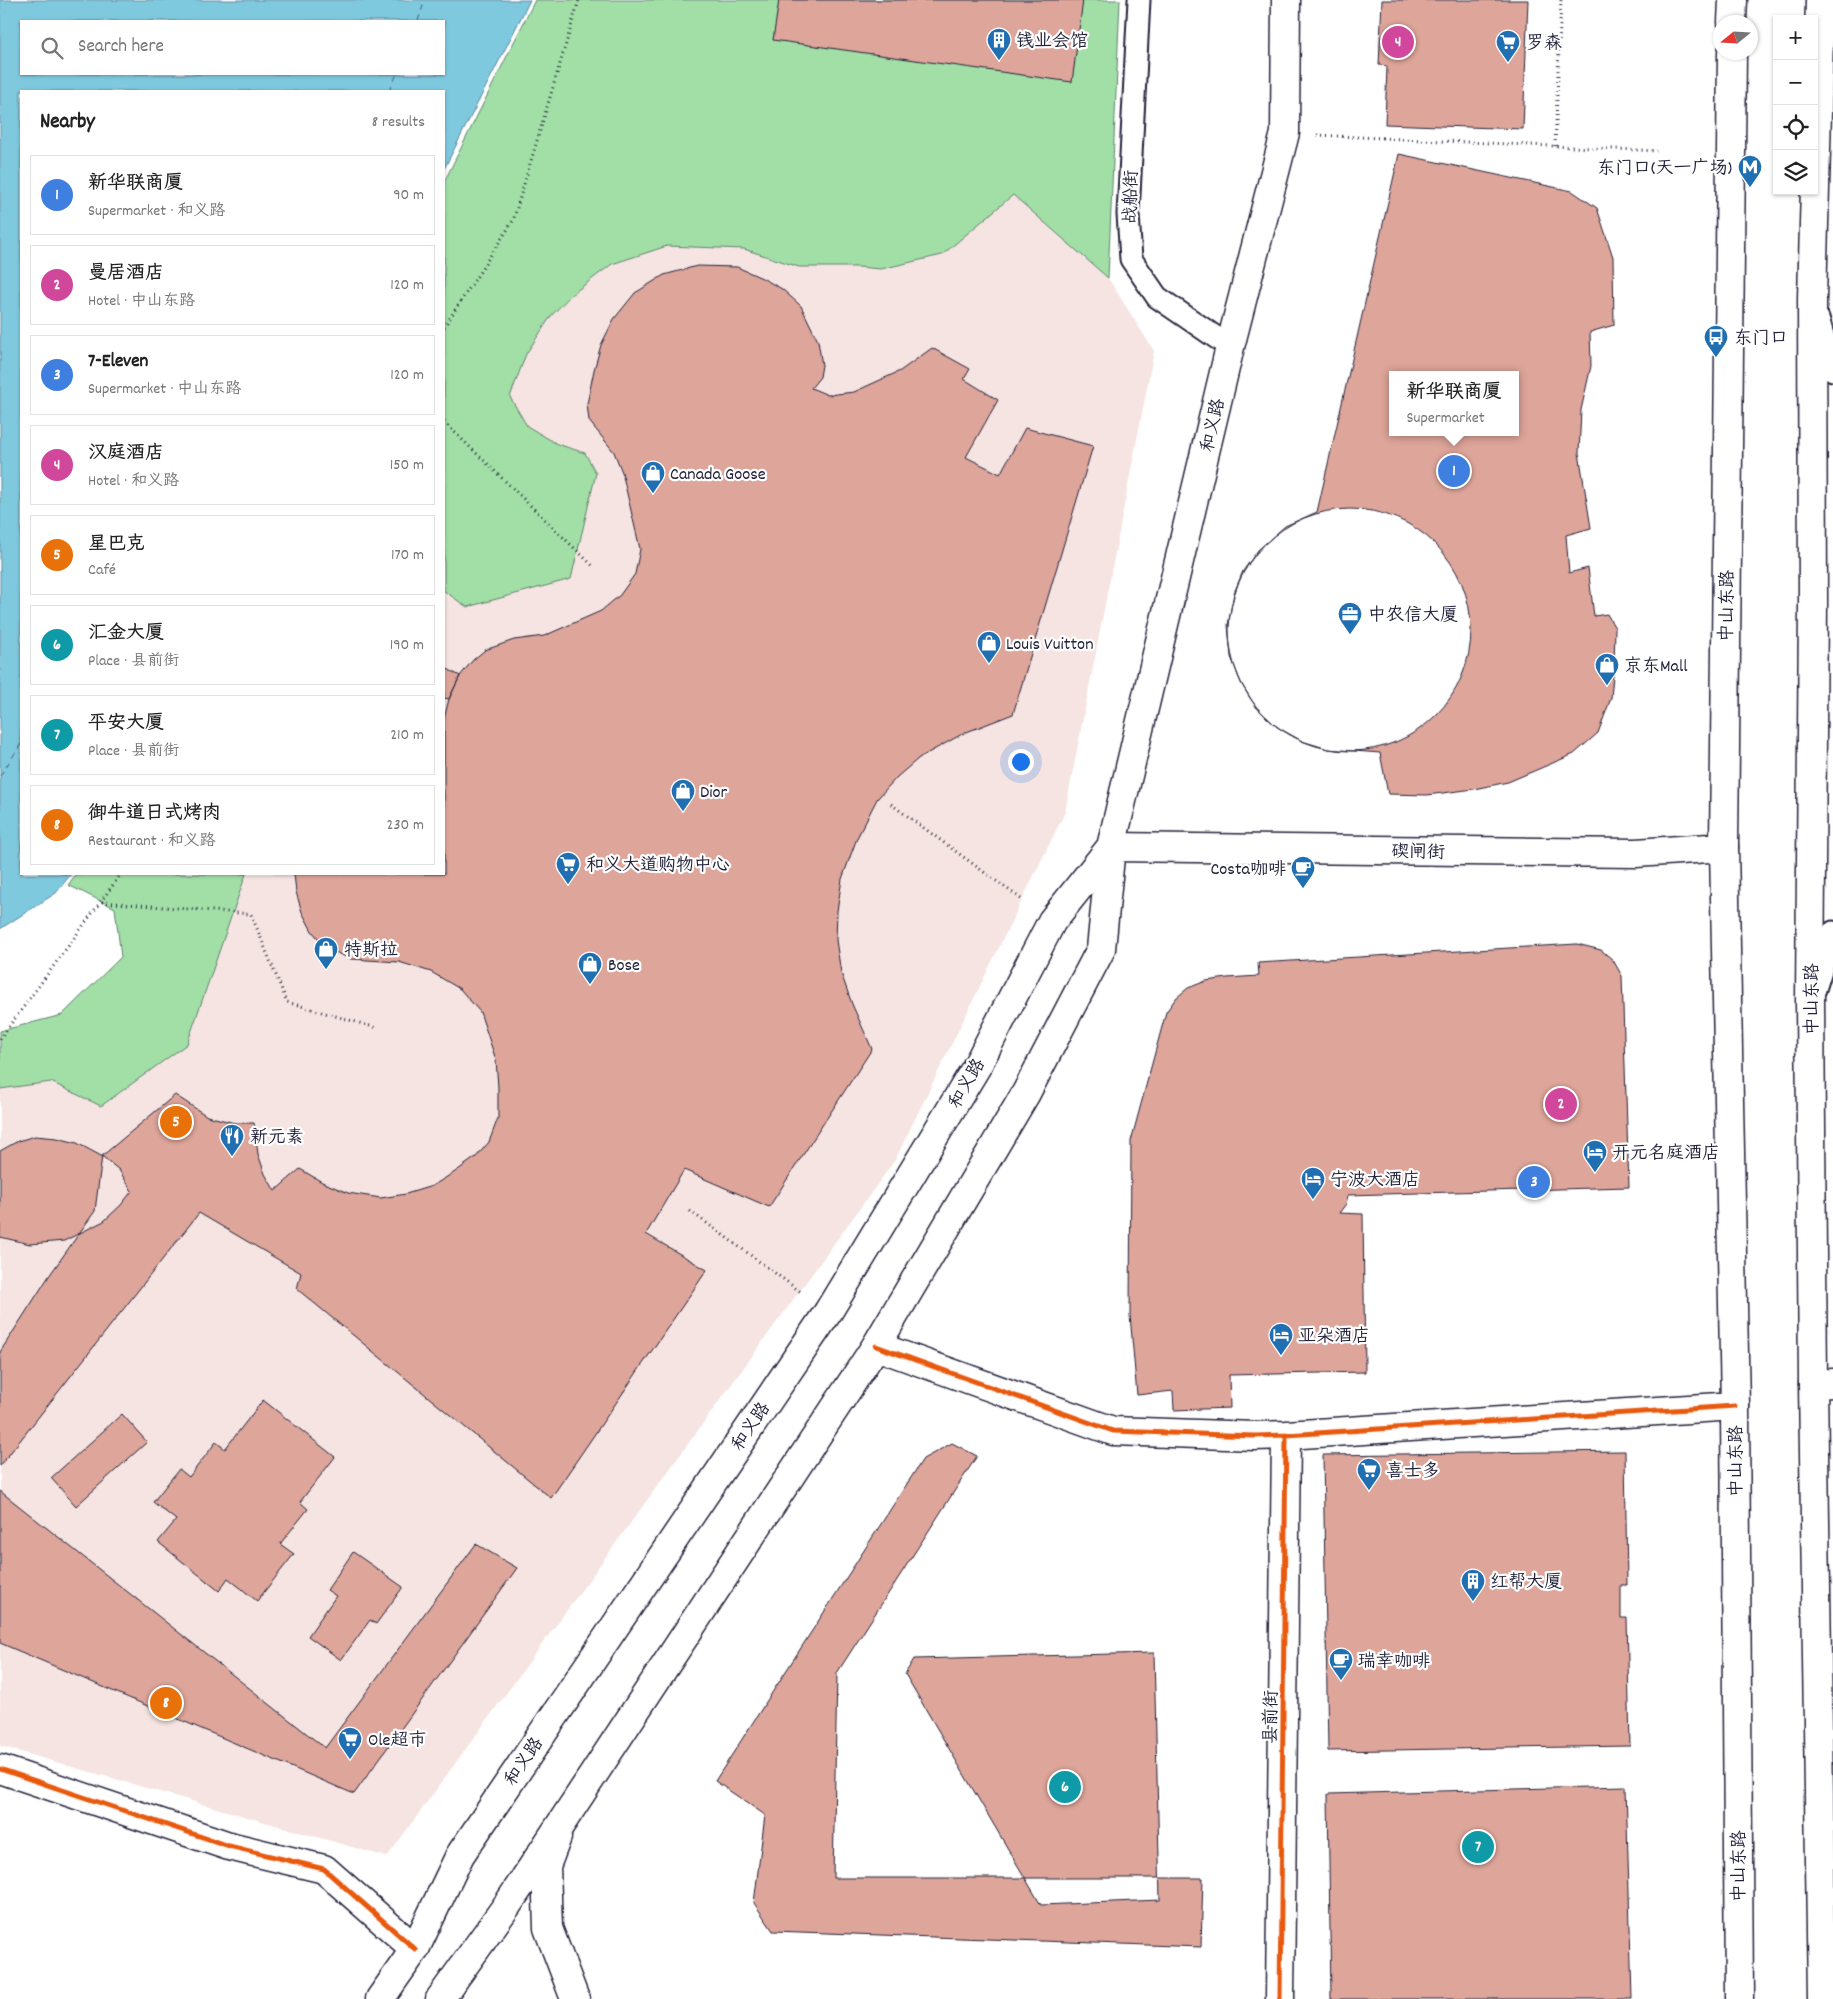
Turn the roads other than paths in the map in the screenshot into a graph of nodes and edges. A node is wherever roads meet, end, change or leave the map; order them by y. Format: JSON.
{"nodes":[{"id":1,"x":1139,"y":0,"type":"edge"},
{"id":2,"x":1286,"y":0,"type":"edge"},
{"id":3,"x":1732,"y":0,"type":"edge"},
{"id":4,"x":1820,"y":0,"type":"edge"},
{"id":5,"x":1732,"y":15,"type":"edge"},
{"id":6,"x":1732,"y":60,"type":"edge"},
{"id":7,"x":1812,"y":299,"type":"junction"},
{"id":8,"x":1230,"y":347,"type":"junction"},
{"id":9,"x":1833,"y":370,"type":"edge"},
{"id":10,"x":1111,"y":847,"type":"junction"},
{"id":11,"x":1724,"y":847,"type":"junction"},
{"id":12,"x":1833,"y":932,"type":"edge"},
{"id":13,"x":1810,"y":1001,"type":"junction"},
{"id":14,"x":876,"y":1346,"type":"junction"},
{"id":15,"x":1823,"y":1383,"type":"edge"},
{"id":16,"x":1735,"y":1406,"type":"junction"},
{"id":17,"x":1286,"y":1435,"type":"junction"},
{"id":18,"x":0,"y":1770,"type":"edge"},
{"id":19,"x":565,"y":1816,"type":"junction"},
{"id":20,"x":415,"y":1949,"type":"junction"},
{"id":21,"x":380,"y":1999,"type":"edge"},
{"id":22,"x":440,"y":1999,"type":"edge"},
{"id":23,"x":574,"y":1999,"type":"edge"},
{"id":24,"x":1280,"y":1999,"type":"edge"},
{"id":25,"x":1739,"y":1999,"type":"edge"},
{"id":26,"x":1822,"y":1999,"type":"edge"}],
"edges":[{"from":1,"to":8,"type":"lane","name":"战船街"},
{"from":2,"to":8,"type":"main road","name":"和义路"},
{"from":3,"to":5,"type":"main road"},
{"from":4,"to":7,"type":"main road","name":"中山东路"},
{"from":6,"to":11,"type":"main road","name":"中山东路"},
{"from":7,"to":9,"type":"lane"},
{"from":7,"to":13,"type":"main road","name":"中山东路"},
{"from":8,"to":10,"type":"main road","name":"和义路"},
{"from":10,"to":11,"type":"main road","name":"碶闸街"},
{"from":10,"to":14,"type":"main road","name":"和义路"},
{"from":10,"to":20,"type":"main road","name":"和义路"},
{"from":11,"to":16,"type":"main road","name":"中山东路"},
{"from":12,"to":13,"type":"lane"},
{"from":13,"to":15,"type":"main road","name":"中山东路"},
{"from":14,"to":17,"type":"main road"},
{"from":14,"to":19,"type":"main road","name":"和义路"},
{"from":15,"to":26,"type":"main road","name":"中山东路"},
{"from":16,"to":17,"type":"main road"},
{"from":16,"to":25,"type":"main road","name":"中山东路"},
{"from":17,"to":24,"type":"main road","name":"县前街"},
{"from":18,"to":20,"type":"main road"},
{"from":19,"to":22,"type":"main road","name":"和义路"},
{"from":19,"to":23,"type":"main road"},
{"from":20,"to":21,"type":"main road","name":"和义路"}]}
